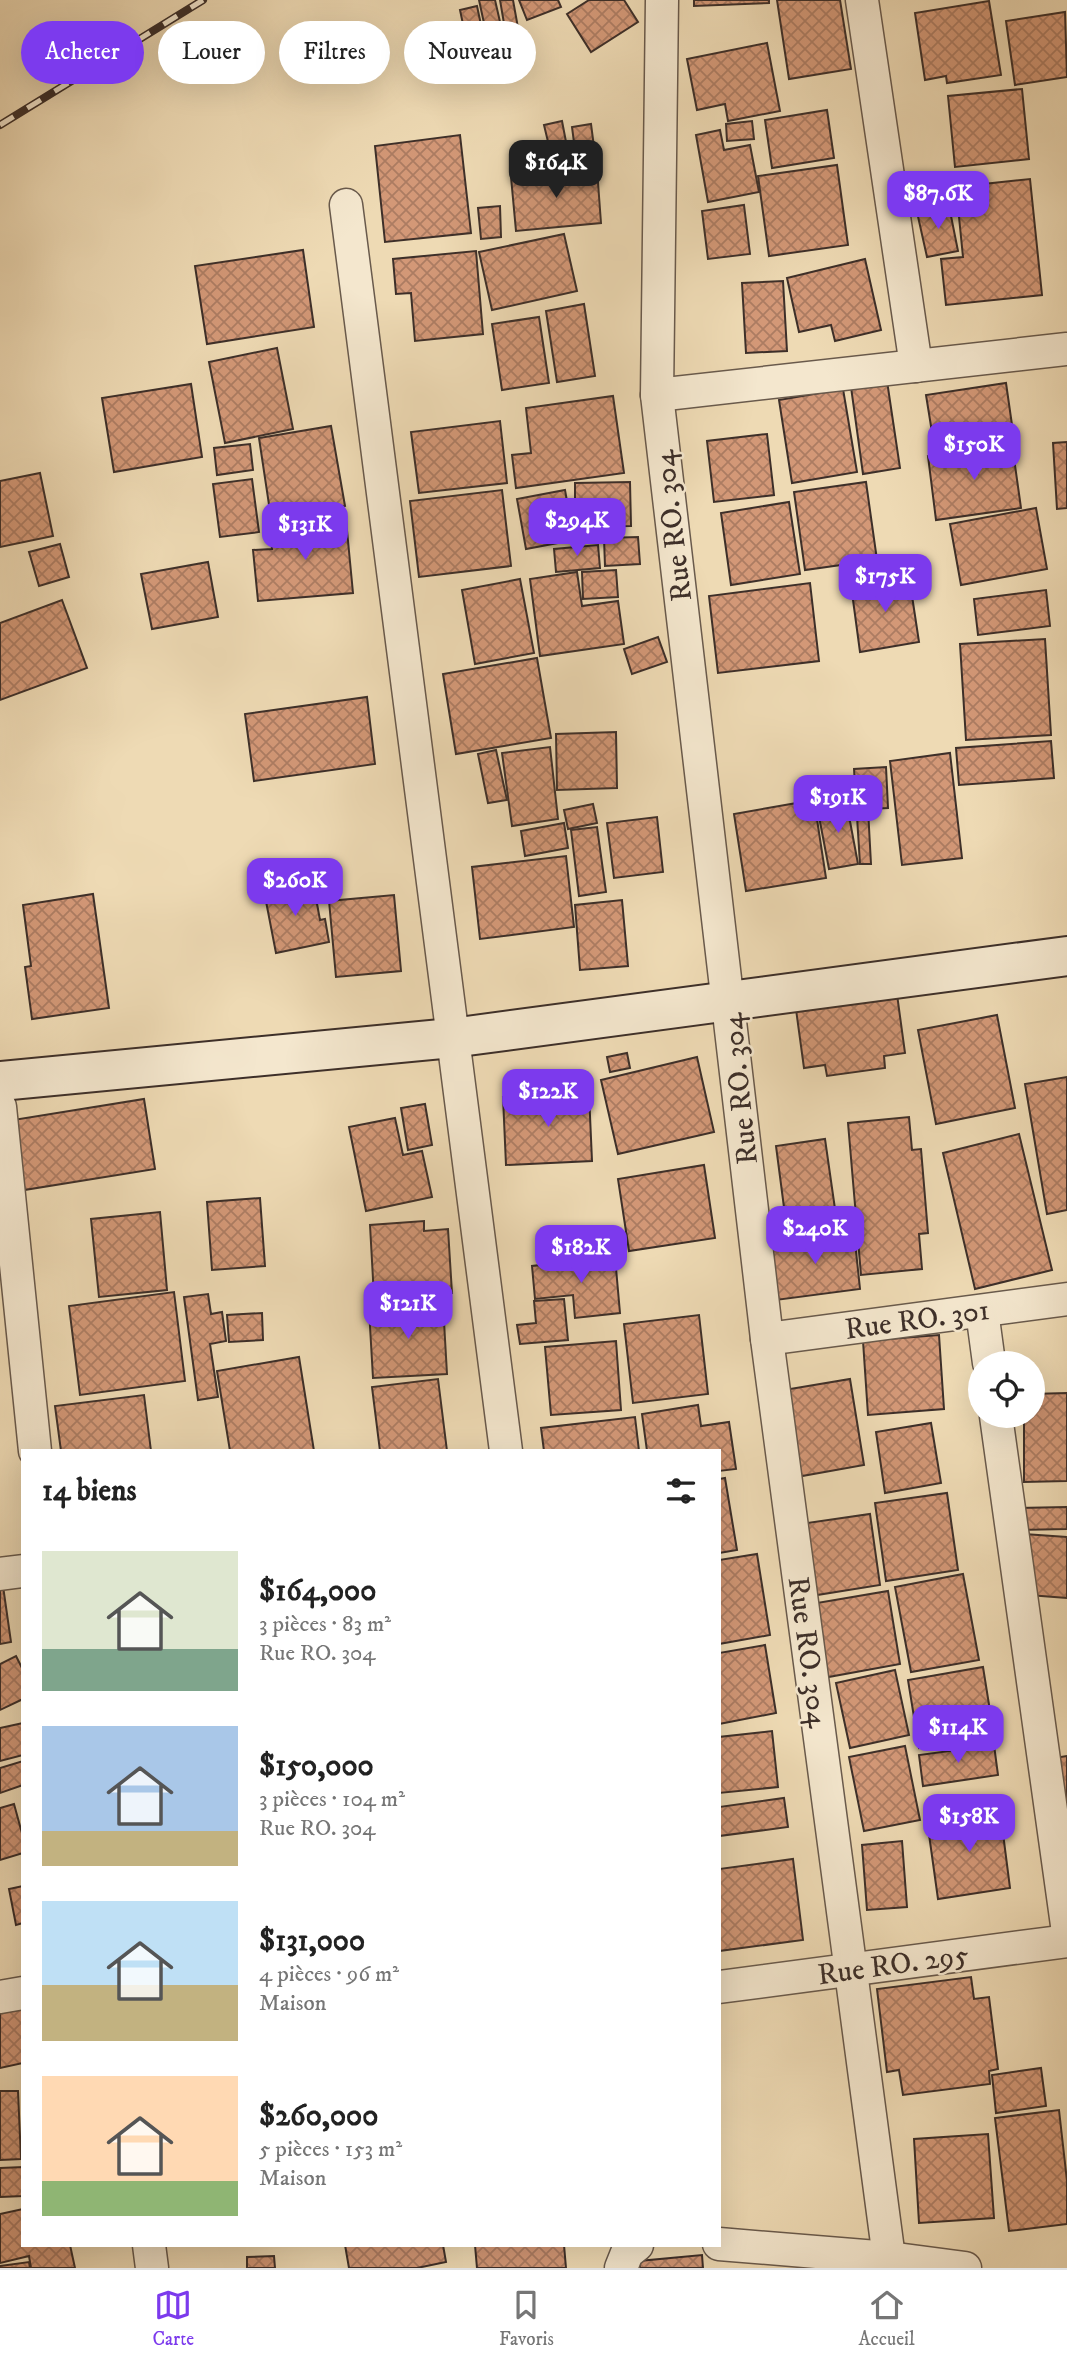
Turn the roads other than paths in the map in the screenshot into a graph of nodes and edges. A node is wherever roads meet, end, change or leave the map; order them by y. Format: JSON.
{"nodes":[{"id":1,"x":662,"y":0,"type":"edge"},
{"id":2,"x":862,"y":0,"type":"edge"},
{"id":3,"x":346,"y":205,"type":"dead end"},
{"id":4,"x":1067,"y":349,"type":"edge"},
{"id":5,"x":916,"y":366,"type":"junction"},
{"id":6,"x":657,"y":395,"type":"junction"},
{"id":7,"x":1067,"y":956,"type":"edge"},
{"id":8,"x":729,"y":1002,"type":"junction"},
{"id":9,"x":452,"y":1038,"type":"junction"},
{"id":10,"x":0,"y":1082,"type":"edge"},
{"id":11,"x":0,"y":1107,"type":"edge"},
{"id":12,"x":1067,"y":1299,"type":"edge"},
{"id":13,"x":982,"y":1311,"type":"junction"},
{"id":14,"x":767,"y":1339,"type":"junction"},
{"id":15,"x":987,"y":1351,"type":"edge"},
{"id":16,"x":998,"y":1428,"type":"edge"},
{"id":17,"x":35,"y":1449,"type":"edge"},
{"id":18,"x":506,"y":1449,"type":"edge"},
{"id":19,"x":21,"y":1571,"type":"edge"},
{"id":20,"x":0,"y":1574,"type":"edge"},
{"id":21,"x":1067,"y":1925,"type":"edge"},
{"id":22,"x":1067,"y":1941,"type":"edge"},
{"id":23,"x":852,"y":1970,"type":"junction"},
{"id":24,"x":721,"y":1987,"type":"edge"},
{"id":25,"x":21,"y":1993,"type":"edge"},
{"id":26,"x":0,"y":1997,"type":"edge"},
{"id":27,"x":721,"y":2244,"type":"edge"},
{"id":28,"x":149,"y":2247,"type":"edge"},
{"id":29,"x":634,"y":2247,"type":"edge"},
{"id":30,"x":889,"y":2258,"type":"junction"},
{"id":31,"x":152,"y":2268,"type":"edge"},
{"id":32,"x":621,"y":2268,"type":"edge"},
{"id":33,"x":965,"y":2268,"type":"edge"}],
"edges":[{"from":1,"to":6,"type":"street","name":"Rue RO. 304"},
{"from":2,"to":5,"type":"street"},
{"from":3,"to":9,"type":"street"},
{"from":4,"to":5,"type":"street"},
{"from":5,"to":6,"type":"street"},
{"from":6,"to":8,"type":"street","name":"Rue RO. 304"},
{"from":7,"to":8,"type":"street"},
{"from":8,"to":9,"type":"street"},
{"from":8,"to":14,"type":"street","name":"Rue RO. 304"},
{"from":9,"to":10,"type":"street"},
{"from":9,"to":18,"type":"street"},
{"from":11,"to":17,"type":"street"},
{"from":12,"to":13,"type":"street","name":"Rue RO. 301"},
{"from":13,"to":14,"type":"street","name":"Rue RO. 301"},
{"from":13,"to":15,"type":"street"},
{"from":14,"to":23,"type":"street","name":"Rue RO. 304"},
{"from":16,"to":21,"type":"street"},
{"from":19,"to":20,"type":"street"},
{"from":22,"to":23,"type":"street","name":"Rue RO. 295"},
{"from":23,"to":24,"type":"street","name":"Rue RO. 295"},
{"from":23,"to":30,"type":"street","name":"Rue RO. 304"},
{"from":25,"to":26,"type":"street"},
{"from":27,"to":30,"type":"street"},
{"from":28,"to":31,"type":"street"},
{"from":29,"to":32,"type":"street"},
{"from":30,"to":33,"type":"street"}]}
